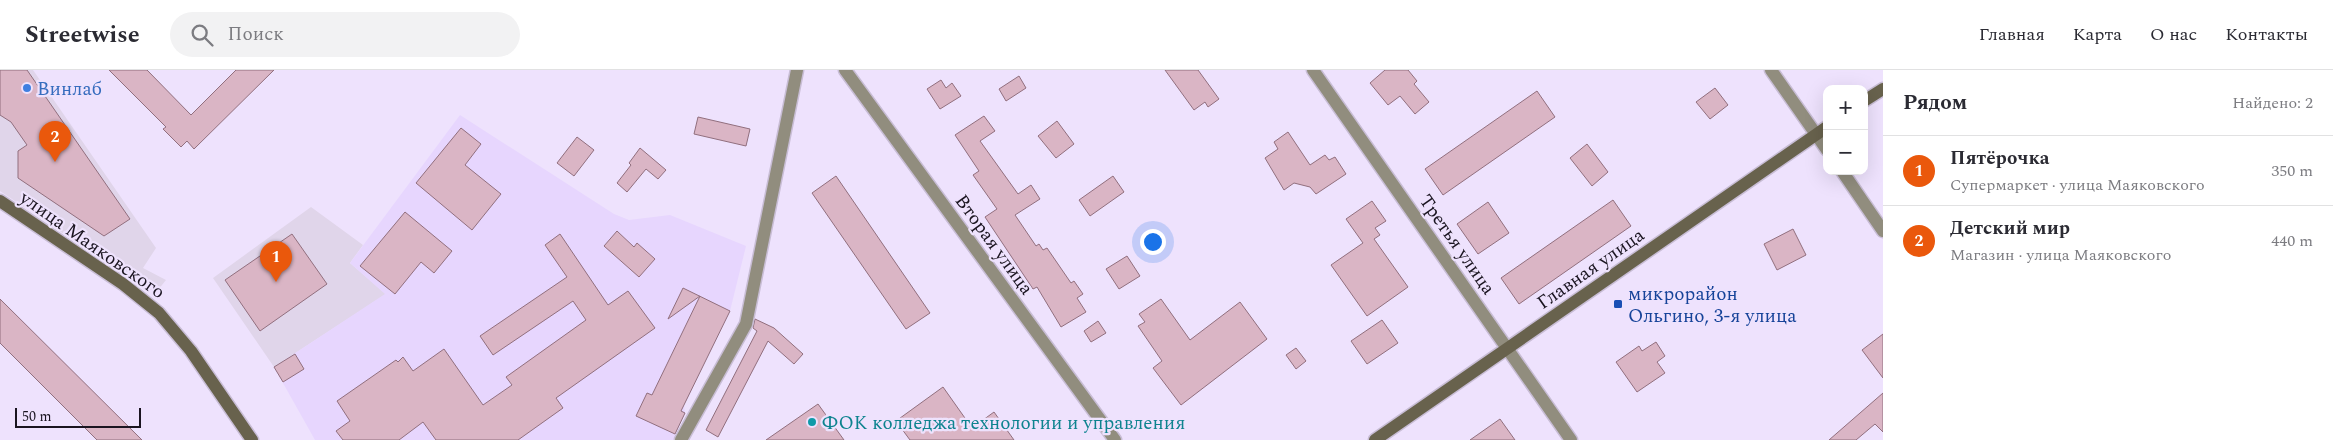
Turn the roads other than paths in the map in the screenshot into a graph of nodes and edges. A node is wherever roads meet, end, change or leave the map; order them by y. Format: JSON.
{"nodes":[{"id":1,"x":797,"y":70,"type":"edge"},
{"id":2,"x":845,"y":70,"type":"edge"},
{"id":3,"x":1314,"y":70,"type":"edge"},
{"id":4,"x":1771,"y":70,"type":"edge"},
{"id":5,"x":1883,"y":88,"type":"edge"},
{"id":6,"x":1868,"y":99,"type":"edge"},
{"id":7,"x":1821,"y":131,"type":"edge"},
{"id":8,"x":1845,"y":175,"type":"edge"},
{"id":9,"x":0,"y":201,"type":"edge"},
{"id":10,"x":1883,"y":231,"type":"edge"},
{"id":11,"x":1507,"y":348,"type":"junction"},
{"id":12,"x":252,"y":440,"type":"edge"},
{"id":13,"x":681,"y":440,"type":"edge"},
{"id":14,"x":1115,"y":440,"type":"edge"},
{"id":15,"x":1375,"y":440,"type":"edge"},
{"id":16,"x":1571,"y":440,"type":"edge"}],
"edges":[{"from":1,"to":13,"type":"street"},
{"from":2,"to":14,"type":"street","name":"Вторая улица"},
{"from":3,"to":11,"type":"street","name":"Третья улица"},
{"from":4,"to":7,"type":"street"},
{"from":5,"to":6,"type":"street"},
{"from":7,"to":11,"type":"street","name":"Главная улица"},
{"from":8,"to":10,"type":"street"},
{"from":9,"to":12,"type":"street","name":"улица Маяковского"},
{"from":11,"to":15,"type":"street","name":"Главная улица"},
{"from":11,"to":16,"type":"street","name":"Третья улица"}]}
